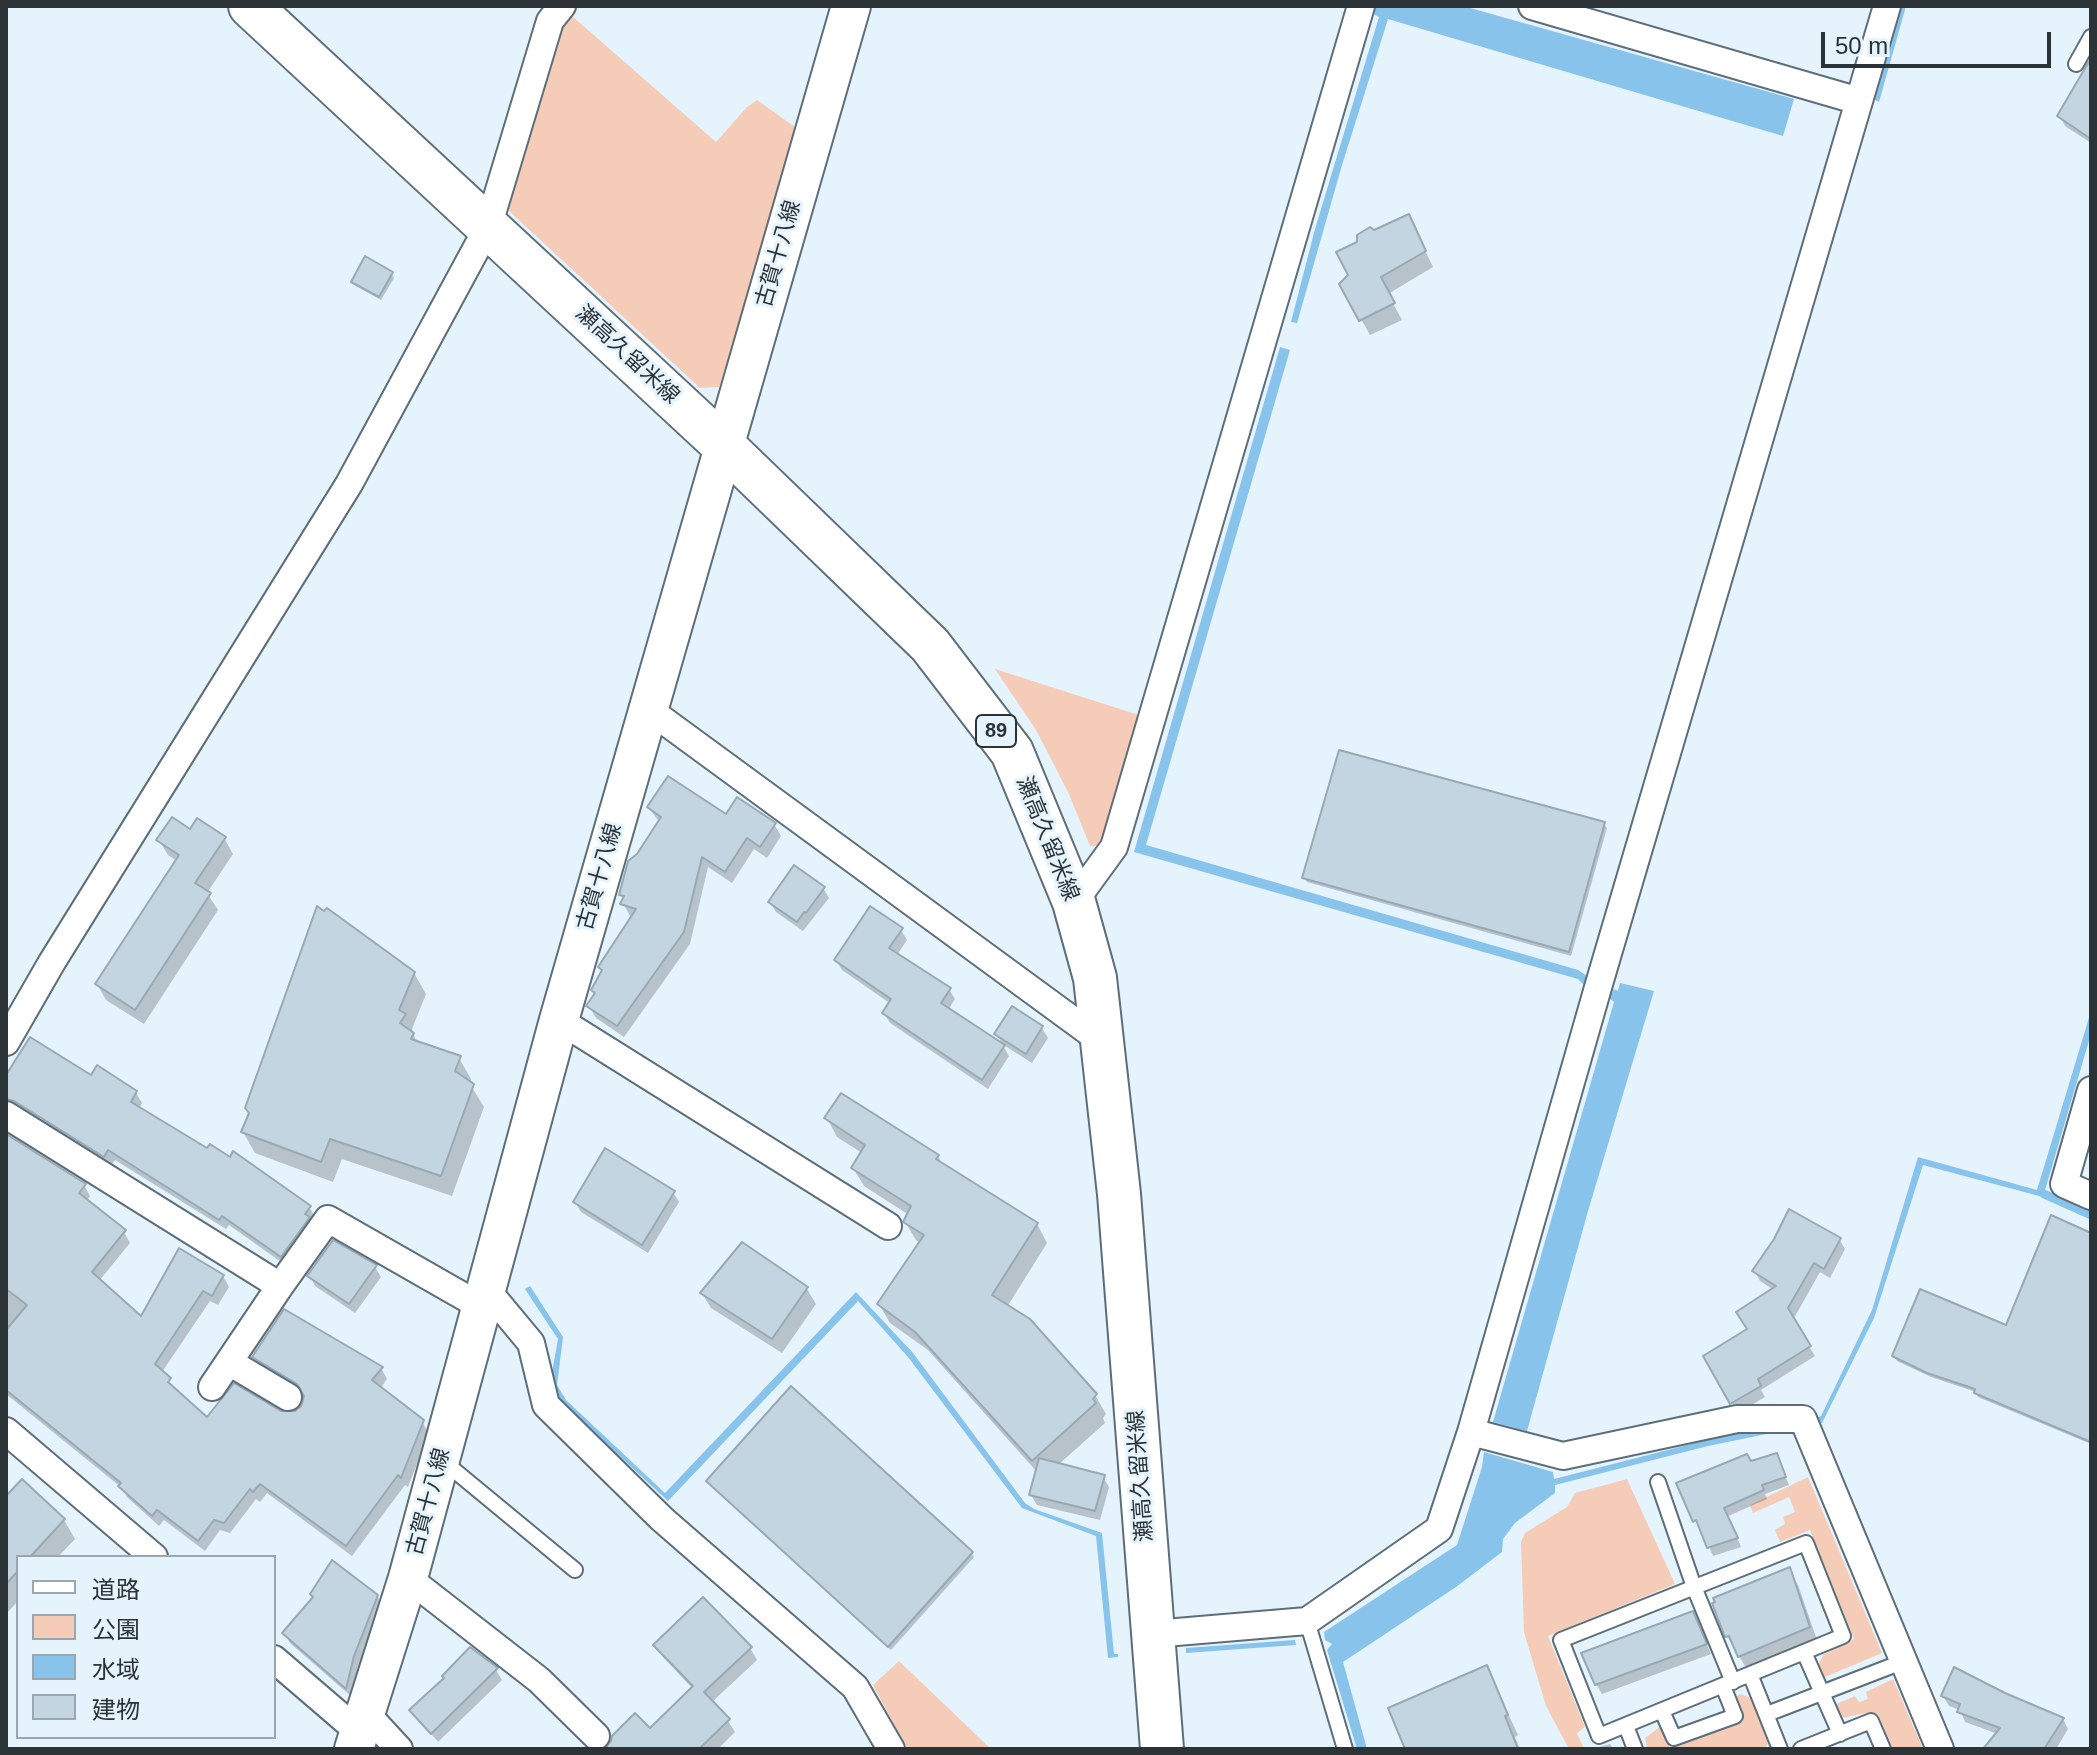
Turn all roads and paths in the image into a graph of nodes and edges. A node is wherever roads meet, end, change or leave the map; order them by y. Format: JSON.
{"nodes":[{"id":1,"x":250,"y":6,"type":"edge"},
{"id":2,"x":562,"y":6,"type":"edge"},
{"id":3,"x":851,"y":6,"type":"edge"},
{"id":4,"x":1361,"y":6,"type":"edge"},
{"id":5,"x":1532,"y":6,"type":"edge"},
{"id":6,"x":1887,"y":6,"type":"edge"},
{"id":7,"x":2091,"y":37,"type":"edge"},
{"id":8,"x":2076,"y":64,"type":"dead end"},
{"id":9,"x":1859,"y":101,"type":"junction"},
{"id":10,"x":488,"y":227,"type":"junction"},
{"id":11,"x":723,"y":445,"type":"junction"},
{"id":12,"x":648,"y":709,"type":"junction"},
{"id":13,"x":1074,"y":902,"type":"junction"},
{"id":14,"x":559,"y":1020,"type":"junction"},
{"id":15,"x":6,"y":1042,"type":"edge"},
{"id":16,"x":1104,"y":1043,"type":"junction"},
{"id":17,"x":2091,"y":1090,"type":"edge"},
{"id":18,"x":6,"y":1115,"type":"edge"},
{"id":19,"x":2091,"y":1196,"type":"edge"},
{"id":20,"x":888,"y":1226,"type":"dead end"},
{"id":21,"x":280,"y":1286,"type":"junction"},
{"id":22,"x":485,"y":1298,"type":"junction"},
{"id":23,"x":229,"y":1362,"type":"junction"},
{"id":24,"x":212,"y":1387,"type":"dead end"},
{"id":25,"x":288,"y":1397,"type":"dead end"},
{"id":26,"x":6,"y":1431,"type":"edge"},
{"id":27,"x":1471,"y":1432,"type":"junction"},
{"id":28,"x":441,"y":1459,"type":"junction"},
{"id":29,"x":1658,"y":1482,"type":"dead end"},
{"id":30,"x":152,"y":1555,"type":"edge"},
{"id":31,"x":575,"y":1570,"type":"dead end"},
{"id":32,"x":408,"y":1578,"type":"junction"},
{"id":33,"x":1694,"y":1587,"type":"junction"},
{"id":34,"x":1307,"y":1621,"type":"junction"},
{"id":35,"x":1153,"y":1634,"type":"junction"},
{"id":36,"x":1804,"y":1652,"type":"junction"},
{"id":37,"x":276,"y":1661,"type":"edge"},
{"id":38,"x":1902,"y":1662,"type":"junction"},
{"id":39,"x":1750,"y":1674,"type":"junction"},
{"id":40,"x":1728,"y":1684,"type":"junction"},
{"id":41,"x":1822,"y":1693,"type":"junction"},
{"id":42,"x":1662,"y":1711,"type":"junction"},
{"id":43,"x":1767,"y":1714,"type":"junction"},
{"id":44,"x":1626,"y":1726,"type":"junction"},
{"id":45,"x":359,"y":1731,"type":"edge"},
{"id":46,"x":1840,"y":1734,"type":"junction"},
{"id":47,"x":596,"y":1736,"type":"dead end"},
{"id":48,"x":399,"y":1749,"type":"edge"},
{"id":49,"x":891,"y":1749,"type":"edge"},
{"id":50,"x":1162,"y":1749,"type":"edge"},
{"id":51,"x":1345,"y":1749,"type":"edge"},
{"id":52,"x":1635,"y":1749,"type":"edge"},
{"id":53,"x":1780,"y":1749,"type":"edge"},
{"id":54,"x":1801,"y":1749,"type":"edge"},
{"id":55,"x":1883,"y":1749,"type":"edge"},
{"id":56,"x":1940,"y":1749,"type":"edge"}],
"edges":[{"from":1,"to":10,"type":"main road","name":"瀬高久留米線","number":"89"},
{"from":2,"to":10,"type":"street"},
{"from":3,"to":11,"type":"main road","name":"古賀十八線"},
{"from":4,"to":13,"type":"street"},
{"from":5,"to":9,"type":"street"},
{"from":6,"to":9,"type":"street"},
{"from":7,"to":8,"type":"lane"},
{"from":9,"to":27,"type":"street"},
{"from":10,"to":11,"type":"main road","name":"瀬高久留米線","number":"89"},
{"from":10,"to":15,"type":"street"},
{"from":11,"to":12,"type":"main road","name":"古賀十八線"},
{"from":11,"to":13,"type":"main road","name":"瀬高久留米線","number":"89"},
{"from":12,"to":14,"type":"main road","name":"古賀十八線"},
{"from":12,"to":16,"type":"street"},
{"from":13,"to":16,"type":"main road","name":"瀬高久留米線","number":"89"},
{"from":14,"to":20,"type":"street"},
{"from":14,"to":22,"type":"main road","name":"古賀十八線"},
{"from":16,"to":35,"type":"main road","name":"瀬高久留米線","number":"89"},
{"from":17,"to":19,"type":"street"},
{"from":18,"to":21,"type":"street"},
{"from":21,"to":22,"type":"street"},
{"from":21,"to":23,"type":"street"},
{"from":22,"to":28,"type":"main road","name":"古賀十八線"},
{"from":22,"to":49,"type":"street"},
{"from":23,"to":24,"type":"street"},
{"from":23,"to":25,"type":"street"},
{"from":26,"to":30,"type":"street"},
{"from":27,"to":34,"type":"street"},
{"from":27,"to":38,"type":"street"},
{"from":28,"to":31,"type":"lane"},
{"from":28,"to":32,"type":"main road","name":"古賀十八線"},
{"from":29,"to":33,"type":"lane"},
{"from":32,"to":45,"type":"main road","name":"古賀十八線"},
{"from":32,"to":47,"type":"street"},
{"from":33,"to":36,"type":"lane"},
{"from":33,"to":40,"type":"lane"},
{"from":33,"to":44,"type":"lane"},
{"from":34,"to":35,"type":"street"},
{"from":34,"to":51,"type":"lane"},
{"from":35,"to":50,"type":"main road","name":"瀬高久留米線","number":"89"},
{"from":36,"to":39,"type":"lane"},
{"from":36,"to":41,"type":"lane"},
{"from":37,"to":45,"type":"street"},
{"from":38,"to":41,"type":"lane"},
{"from":38,"to":56,"type":"street"},
{"from":39,"to":40,"type":"lane"},
{"from":39,"to":43,"type":"lane"},
{"from":40,"to":42,"type":"lane"},
{"from":40,"to":42,"type":"lane"},
{"from":41,"to":43,"type":"lane"},
{"from":41,"to":46,"type":"lane"},
{"from":42,"to":44,"type":"lane"},
{"from":43,"to":53,"type":"lane"},
{"from":44,"to":52,"type":"lane"},
{"from":45,"to":48,"type":"street"},
{"from":46,"to":54,"type":"lane"},
{"from":46,"to":55,"type":"lane"}]}
